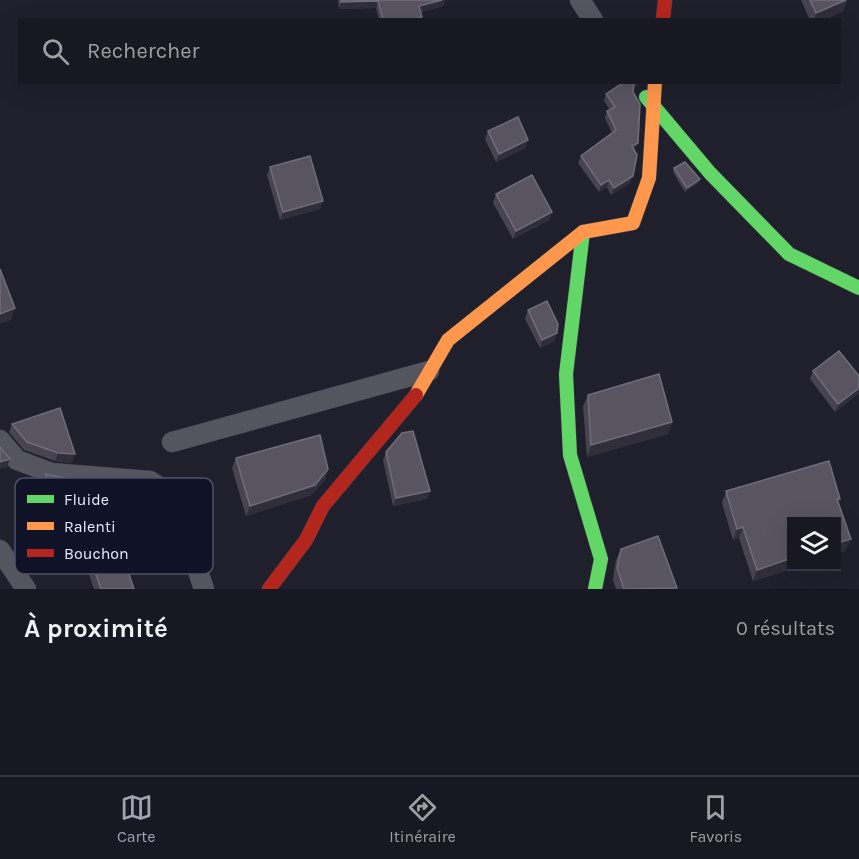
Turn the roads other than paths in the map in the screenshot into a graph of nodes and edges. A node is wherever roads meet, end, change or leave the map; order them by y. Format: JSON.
{"nodes":[{"id":1,"x":580,"y":0,"type":"edge"},
{"id":2,"x":665,"y":0,"type":"edge"},
{"id":3,"x":592,"y":18,"type":"edge"},
{"id":4,"x":663,"y":18,"type":"edge"},
{"id":5,"x":637,"y":84,"type":"edge"},
{"id":6,"x":655,"y":84,"type":"edge"},
{"id":7,"x":652,"y":105,"type":"junction"},
{"id":8,"x":583,"y":232,"type":"junction"},
{"id":9,"x":859,"y":288,"type":"edge"},
{"id":10,"x":429,"y":371,"type":"junction"},
{"id":11,"x":0,"y":440,"type":"edge"},
{"id":12,"x":172,"y":442,"type":"dead end"},
{"id":13,"x":106,"y":478,"type":"edge"},
{"id":14,"x":0,"y":550,"type":"edge"},
{"id":15,"x":15,"y":572,"type":"edge"},
{"id":16,"x":16,"y":574,"type":"edge"},
{"id":17,"x":199,"y":574,"type":"edge"},
{"id":18,"x":26,"y":589,"type":"edge"},
{"id":19,"x":204,"y":589,"type":"edge"},
{"id":20,"x":269,"y":589,"type":"edge"},
{"id":21,"x":595,"y":589,"type":"edge"}],
"edges":[{"from":1,"to":3,"type":"street"},
{"from":2,"to":4,"type":"street"},
{"from":5,"to":7,"type":"street"},
{"from":6,"to":7,"type":"street"},
{"from":7,"to":8,"type":"street"},
{"from":7,"to":9,"type":"street"},
{"from":8,"to":10,"type":"street"},
{"from":8,"to":21,"type":"street"},
{"from":10,"to":12,"type":"street"},
{"from":10,"to":20,"type":"street"},
{"from":11,"to":13,"type":"street"},
{"from":14,"to":15,"type":"street"},
{"from":16,"to":18,"type":"street"},
{"from":17,"to":19,"type":"street"}]}
